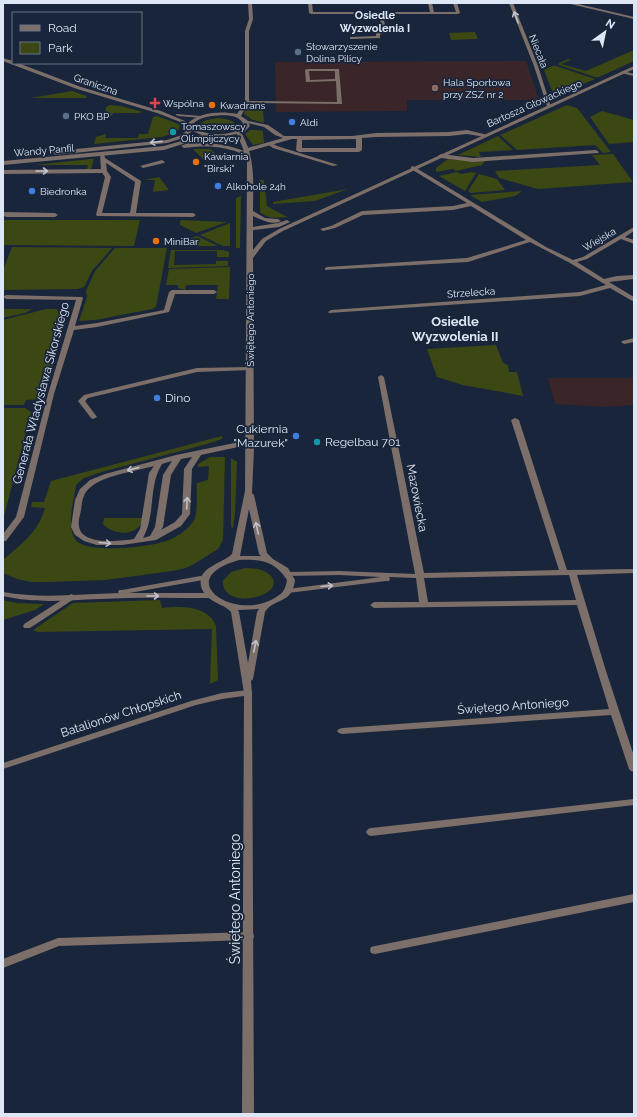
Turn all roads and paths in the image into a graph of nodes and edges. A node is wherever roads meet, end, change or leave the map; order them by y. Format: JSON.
{"nodes":[{"id":1,"x":250,"y":3,"type":"edge"},
{"id":2,"x":310,"y":3,"type":"edge"},
{"id":3,"x":430,"y":3,"type":"edge"},
{"id":4,"x":455,"y":3,"type":"edge"},
{"id":5,"x":511,"y":3,"type":"edge"},
{"id":6,"x":568,"y":3,"type":"edge"},
{"id":7,"x":381,"y":13,"type":"junction"},
{"id":8,"x":432,"y":13,"type":"junction"},
{"id":9,"x":634,"y":18,"type":"edge"},
{"id":10,"x":352,"y":38,"type":"dead end"},
{"id":11,"x":12,"y":64,"type":"edge"},
{"id":12,"x":634,"y":67,"type":"edge"},
{"id":13,"x":623,"y":72,"type":"junction"},
{"id":14,"x":634,"y":75,"type":"edge"},
{"id":15,"x":337,"y":80,"type":"junction"},
{"id":16,"x":245,"y":103,"type":"junction"},
{"id":17,"x":549,"y":106,"type":"junction"},
{"id":18,"x":238,"y":107,"type":"dead end"},
{"id":19,"x":231,"y":110,"type":"dead end"},
{"id":20,"x":159,"y":112,"type":"junction"},
{"id":21,"x":218,"y":115,"type":"junction"},
{"id":22,"x":201,"y":117,"type":"junction"},
{"id":23,"x":238,"y":117,"type":"junction"},
{"id":24,"x":245,"y":121,"type":"junction"},
{"id":25,"x":191,"y":127,"type":"junction"},
{"id":26,"x":245,"y":128,"type":"junction"},
{"id":27,"x":270,"y":130,"type":"junction"},
{"id":28,"x":240,"y":132,"type":"junction"},
{"id":29,"x":208,"y":135,"type":"junction"},
{"id":30,"x":485,"y":135,"type":"junction"},
{"id":31,"x":217,"y":136,"type":"junction"},
{"id":32,"x":290,"y":138,"type":"junction"},
{"id":33,"x":300,"y":138,"type":"junction"},
{"id":34,"x":359,"y":138,"type":"junction"},
{"id":35,"x":270,"y":144,"type":"junction"},
{"id":36,"x":100,"y":148,"type":"junction"},
{"id":37,"x":164,"y":148,"type":"junction"},
{"id":38,"x":246,"y":151,"type":"junction"},
{"id":39,"x":86,"y":152,"type":"junction"},
{"id":40,"x":596,"y":152,"type":"dead end"},
{"id":41,"x":102,"y":156,"type":"junction"},
{"id":42,"x":441,"y":156,"type":"junction"},
{"id":43,"x":3,"y":158,"type":"edge"},
{"id":44,"x":162,"y":162,"type":"dead end"},
{"id":45,"x":3,"y":163,"type":"edge"},
{"id":46,"x":335,"y":165,"type":"dead end"},
{"id":47,"x":143,"y":166,"type":"dead end"},
{"id":48,"x":413,"y":168,"type":"junction"},
{"id":49,"x":104,"y":171,"type":"junction"},
{"id":50,"x":3,"y":172,"type":"edge"},
{"id":51,"x":371,"y":187,"type":"junction"},
{"id":52,"x":472,"y":204,"type":"junction"},
{"id":53,"x":250,"y":212,"type":"junction"},
{"id":54,"x":3,"y":214,"type":"edge"},
{"id":55,"x":55,"y":215,"type":"dead end"},
{"id":56,"x":133,"y":215,"type":"junction"},
{"id":57,"x":193,"y":215,"type":"dead end"},
{"id":58,"x":296,"y":218,"type":"junction"},
{"id":59,"x":250,"y":229,"type":"junction"},
{"id":60,"x":323,"y":229,"type":"dead end"},
{"id":61,"x":634,"y":229,"type":"edge"},
{"id":62,"x":281,"y":230,"type":"junction"},
{"id":63,"x":620,"y":237,"type":"junction"},
{"id":64,"x":532,"y":240,"type":"junction"},
{"id":65,"x":634,"y":242,"type":"edge"},
{"id":66,"x":250,"y":258,"type":"junction"},
{"id":67,"x":572,"y":262,"type":"junction"},
{"id":68,"x":327,"y":269,"type":"dead end"},
{"id":69,"x":634,"y":277,"type":"edge"},
{"id":70,"x":604,"y":281,"type":"junction"},
{"id":71,"x":611,"y":286,"type":"junction"},
{"id":72,"x":214,"y":292,"type":"dead end"},
{"id":73,"x":6,"y":297,"type":"dead end"},
{"id":74,"x":634,"y":300,"type":"edge"},
{"id":75,"x":331,"y":312,"type":"dead end"},
{"id":76,"x":70,"y":328,"type":"junction"},
{"id":77,"x":634,"y":340,"type":"edge"},
{"id":78,"x":624,"y":342,"type":"dead end"},
{"id":79,"x":249,"y":369,"type":"junction"},
{"id":80,"x":381,"y":377,"type":"dead end"},
{"id":81,"x":93,"y":417,"type":"dead end"},
{"id":82,"x":514,"y":420,"type":"dead end"},
{"id":83,"x":249,"y":442,"type":"junction"},
{"id":84,"x":198,"y":453,"type":"junction"},
{"id":85,"x":179,"y":457,"type":"junction"},
{"id":86,"x":160,"y":462,"type":"junction"},
{"id":87,"x":249,"y":491,"type":"junction"},
{"id":88,"x":153,"y":538,"type":"junction"},
{"id":89,"x":3,"y":539,"type":"edge"},
{"id":90,"x":137,"y":541,"type":"junction"},
{"id":91,"x":231,"y":560,"type":"junction"},
{"id":92,"x":271,"y":561,"type":"junction"},
{"id":93,"x":634,"y":571,"type":"edge"},
{"id":94,"x":568,"y":572,"type":"junction"},
{"id":95,"x":289,"y":574,"type":"junction"},
{"id":96,"x":417,"y":576,"type":"junction"},
{"id":97,"x":206,"y":577,"type":"junction"},
{"id":98,"x":288,"y":591,"type":"junction"},
{"id":99,"x":3,"y":594,"type":"edge"},
{"id":100,"x":210,"y":595,"type":"junction"},
{"id":101,"x":100,"y":596,"type":"junction"},
{"id":102,"x":71,"y":597,"type":"junction"},
{"id":103,"x":580,"y":602,"type":"junction"},
{"id":104,"x":374,"y":605,"type":"dead end"},
{"id":105,"x":424,"y":605,"type":"junction"},
{"id":106,"x":265,"y":606,"type":"junction"},
{"id":107,"x":231,"y":607,"type":"junction"},
{"id":108,"x":27,"y":626,"type":"dead end"},
{"id":109,"x":248,"y":688,"type":"junction"},
{"id":110,"x":614,"y":712,"type":"junction"},
{"id":111,"x":342,"y":731,"type":"dead end"},
{"id":112,"x":3,"y":766,"type":"edge"},
{"id":113,"x":634,"y":768,"type":"edge"},
{"id":114,"x":634,"y":802,"type":"edge"},
{"id":115,"x":371,"y":832,"type":"dead end"},
{"id":116,"x":634,"y":898,"type":"edge"},
{"id":117,"x":249,"y":936,"type":"junction"},
{"id":118,"x":375,"y":950,"type":"dead end"},
{"id":119,"x":3,"y":964,"type":"edge"},
{"id":120,"x":248,"y":1114,"type":"edge"}],
"edges":[{"from":1,"to":16,"type":"street"},
{"from":2,"to":7,"type":"street"},
{"from":3,"to":8,"type":"street"},
{"from":4,"to":8,"type":"street"},
{"from":17,"to":5,"type":"street","name":"Niecała","one_way":true},
{"from":6,"to":9,"type":"street"},
{"from":7,"to":8,"type":"street"},
{"from":7,"to":10,"type":"street"},
{"from":11,"to":20,"type":"street","name":"Graniczna"},
{"from":12,"to":13,"type":"street","name":"Bartosza Głowackiego"},
{"from":13,"to":14,"type":"street"},
{"from":13,"to":17,"type":"street","name":"Bartosza Głowackiego"},
{"from":15,"to":15,"type":"street"},
{"from":15,"to":16,"type":"street"},
{"from":16,"to":18,"type":"street"},
{"from":16,"to":23,"type":"street"},
{"from":17,"to":30,"type":"street","name":"Bartosza Głowackiego"},
{"from":19,"to":21,"type":"street"},
{"from":20,"to":22,"type":"street","name":"Graniczna"},
{"from":20,"to":25,"type":"street","name":"Graniczna"},
{"from":21,"to":22,"type":"street","name":"Graniczna"},
{"from":21,"to":23,"type":"street"},
{"from":22,"to":25,"type":"street","name":"Wandy Panfil"},
{"from":23,"to":24,"type":"street"},
{"from":24,"to":26,"type":"street"},
{"from":24,"to":27,"type":"street"},
{"from":25,"to":29,"type":"street","name":"Graniczna"},
{"from":25,"to":36,"type":"street","name":"Wandy Panfil","one_way":true},
{"from":26,"to":27,"type":"street"},
{"from":26,"to":28,"type":"street"},
{"from":27,"to":32,"type":"street"},
{"from":28,"to":31,"type":"street"},
{"from":28,"to":38,"type":"street","name":"Świętego Antoniego"},
{"from":29,"to":31,"type":"street"},
{"from":29,"to":37,"type":"street","name":"Wandy Panfil"},
{"from":30,"to":34,"type":"street"},
{"from":30,"to":42,"type":"street","name":"Bartosza Głowackiego"},
{"from":31,"to":38,"type":"street"},
{"from":32,"to":33,"type":"street"},
{"from":32,"to":35,"type":"street"},
{"from":33,"to":34,"type":"street"},
{"from":33,"to":34,"type":"street"},
{"from":35,"to":38,"type":"street"},
{"from":35,"to":46,"type":"street"},
{"from":36,"to":39,"type":"street","name":"Wandy Panfil"},
{"from":36,"to":41,"type":"street"},
{"from":37,"to":38,"type":"street"},
{"from":37,"to":41,"type":"street","name":"Wandy Panfil"},
{"from":38,"to":53,"type":"street","name":"Świętego Antoniego"},
{"from":39,"to":41,"type":"street","name":"Wandy Panfil"},
{"from":39,"to":43,"type":"street","name":"Wandy Panfil"},
{"from":39,"to":45,"type":"street","name":"Wandy Panfil"},
{"from":40,"to":42,"type":"street"},
{"from":41,"to":49,"type":"street"},
{"from":41,"to":56,"type":"street"},
{"from":42,"to":48,"type":"street","name":"Bartosza Głowackiego"},
{"from":44,"to":47,"type":"street"},
{"from":48,"to":51,"type":"street","name":"Bartosza Głowackiego"},
{"from":48,"to":52,"type":"street"},
{"from":50,"to":49,"type":"street","one_way":true},
{"from":49,"to":56,"type":"street"},
{"from":51,"to":58,"type":"street","name":"Bartosza Głowackiego"},
{"from":51,"to":62,"type":"street","name":"Bartosza Głowackiego"},
{"from":52,"to":60,"type":"street"},
{"from":52,"to":64,"type":"street"},
{"from":53,"to":58,"type":"street"},
{"from":53,"to":59,"type":"street","name":"Świętego Antoniego"},
{"from":54,"to":55,"type":"street"},
{"from":56,"to":57,"type":"street"},
{"from":58,"to":59,"type":"street","name":"Bartosza Głowackiego"},
{"from":59,"to":62,"type":"street","name":"Bartosza Głowackiego"},
{"from":59,"to":66,"type":"street","name":"Świętego Antoniego"},
{"from":61,"to":63,"type":"street","name":"Wiejska"},
{"from":62,"to":66,"type":"street","name":"Bartosza Głowackiego"},
{"from":63,"to":65,"type":"street"},
{"from":63,"to":67,"type":"street","name":"Wiejska"},
{"from":64,"to":67,"type":"street"},
{"from":64,"to":68,"type":"street"},
{"from":66,"to":79,"type":"street","name":"Świętego Antoniego"},
{"from":67,"to":70,"type":"street"},
{"from":69,"to":70,"type":"street"},
{"from":70,"to":71,"type":"street"},
{"from":71,"to":74,"type":"street"},
{"from":71,"to":75,"type":"street","name":"Strzelecka"},
{"from":72,"to":76,"type":"street"},
{"from":73,"to":76,"type":"street","name":"Generała Władysława Sikorskiego"},
{"from":76,"to":89,"type":"street","name":"Generała Władysława Sikorskiego"},
{"from":77,"to":78,"type":"street"},
{"from":79,"to":81,"type":"street"},
{"from":79,"to":83,"type":"street","name":"Świętego Antoniego"},
{"from":80,"to":96,"type":"street","name":"Mazowiecka"},
{"from":82,"to":94,"type":"street"},
{"from":83,"to":84,"type":"street"},
{"from":83,"to":87,"type":"street","name":"Świętego Antoniego"},
{"from":84,"to":85,"type":"street"},
{"from":88,"to":84,"type":"street","one_way":true},
{"from":85,"to":86,"type":"street"},
{"from":85,"to":88,"type":"street"},
{"from":86,"to":90,"type":"street"},
{"from":86,"to":90,"type":"street","one_way":true},
{"from":87,"to":91,"type":"street","name":"Świętego Antoniego"},
{"from":92,"to":87,"type":"street","name":"Świętego Antoniego","one_way":true},
{"from":88,"to":90,"type":"street"},
{"from":91,"to":92,"type":"street"},
{"from":91,"to":97,"type":"street"},
{"from":92,"to":95,"type":"street"},
{"from":93,"to":94,"type":"street"},
{"from":94,"to":96,"type":"street"},
{"from":94,"to":103,"type":"street"},
{"from":95,"to":96,"type":"street"},
{"from":95,"to":98,"type":"street"},
{"from":98,"to":96,"type":"street","one_way":true},
{"from":96,"to":105,"type":"street","name":"Mazowiecka"},
{"from":97,"to":100,"type":"street"},
{"from":97,"to":101,"type":"street"},
{"from":98,"to":106,"type":"street"},
{"from":99,"to":102,"type":"street"},
{"from":101,"to":100,"type":"street","one_way":true},
{"from":100,"to":107,"type":"street"},
{"from":101,"to":102,"type":"street"},
{"from":102,"to":108,"type":"street"},
{"from":103,"to":105,"type":"street"},
{"from":103,"to":110,"type":"street"},
{"from":104,"to":105,"type":"street"},
{"from":106,"to":107,"type":"street"},
{"from":109,"to":106,"type":"street","name":"Świętego Antoniego","one_way":true},
{"from":107,"to":109,"type":"street","name":"Świętego Antoniego"},
{"from":109,"to":112,"type":"street","name":"Batalionów Chłopskich"},
{"from":109,"to":117,"type":"street","name":"Świętego Antoniego"},
{"from":110,"to":111,"type":"street","name":"Świętego Antoniego"},
{"from":110,"to":113,"type":"street"},
{"from":114,"to":115,"type":"street"},
{"from":116,"to":118,"type":"street"},
{"from":117,"to":119,"type":"street"},
{"from":117,"to":120,"type":"street","name":"Świętego Antoniego"}]}
